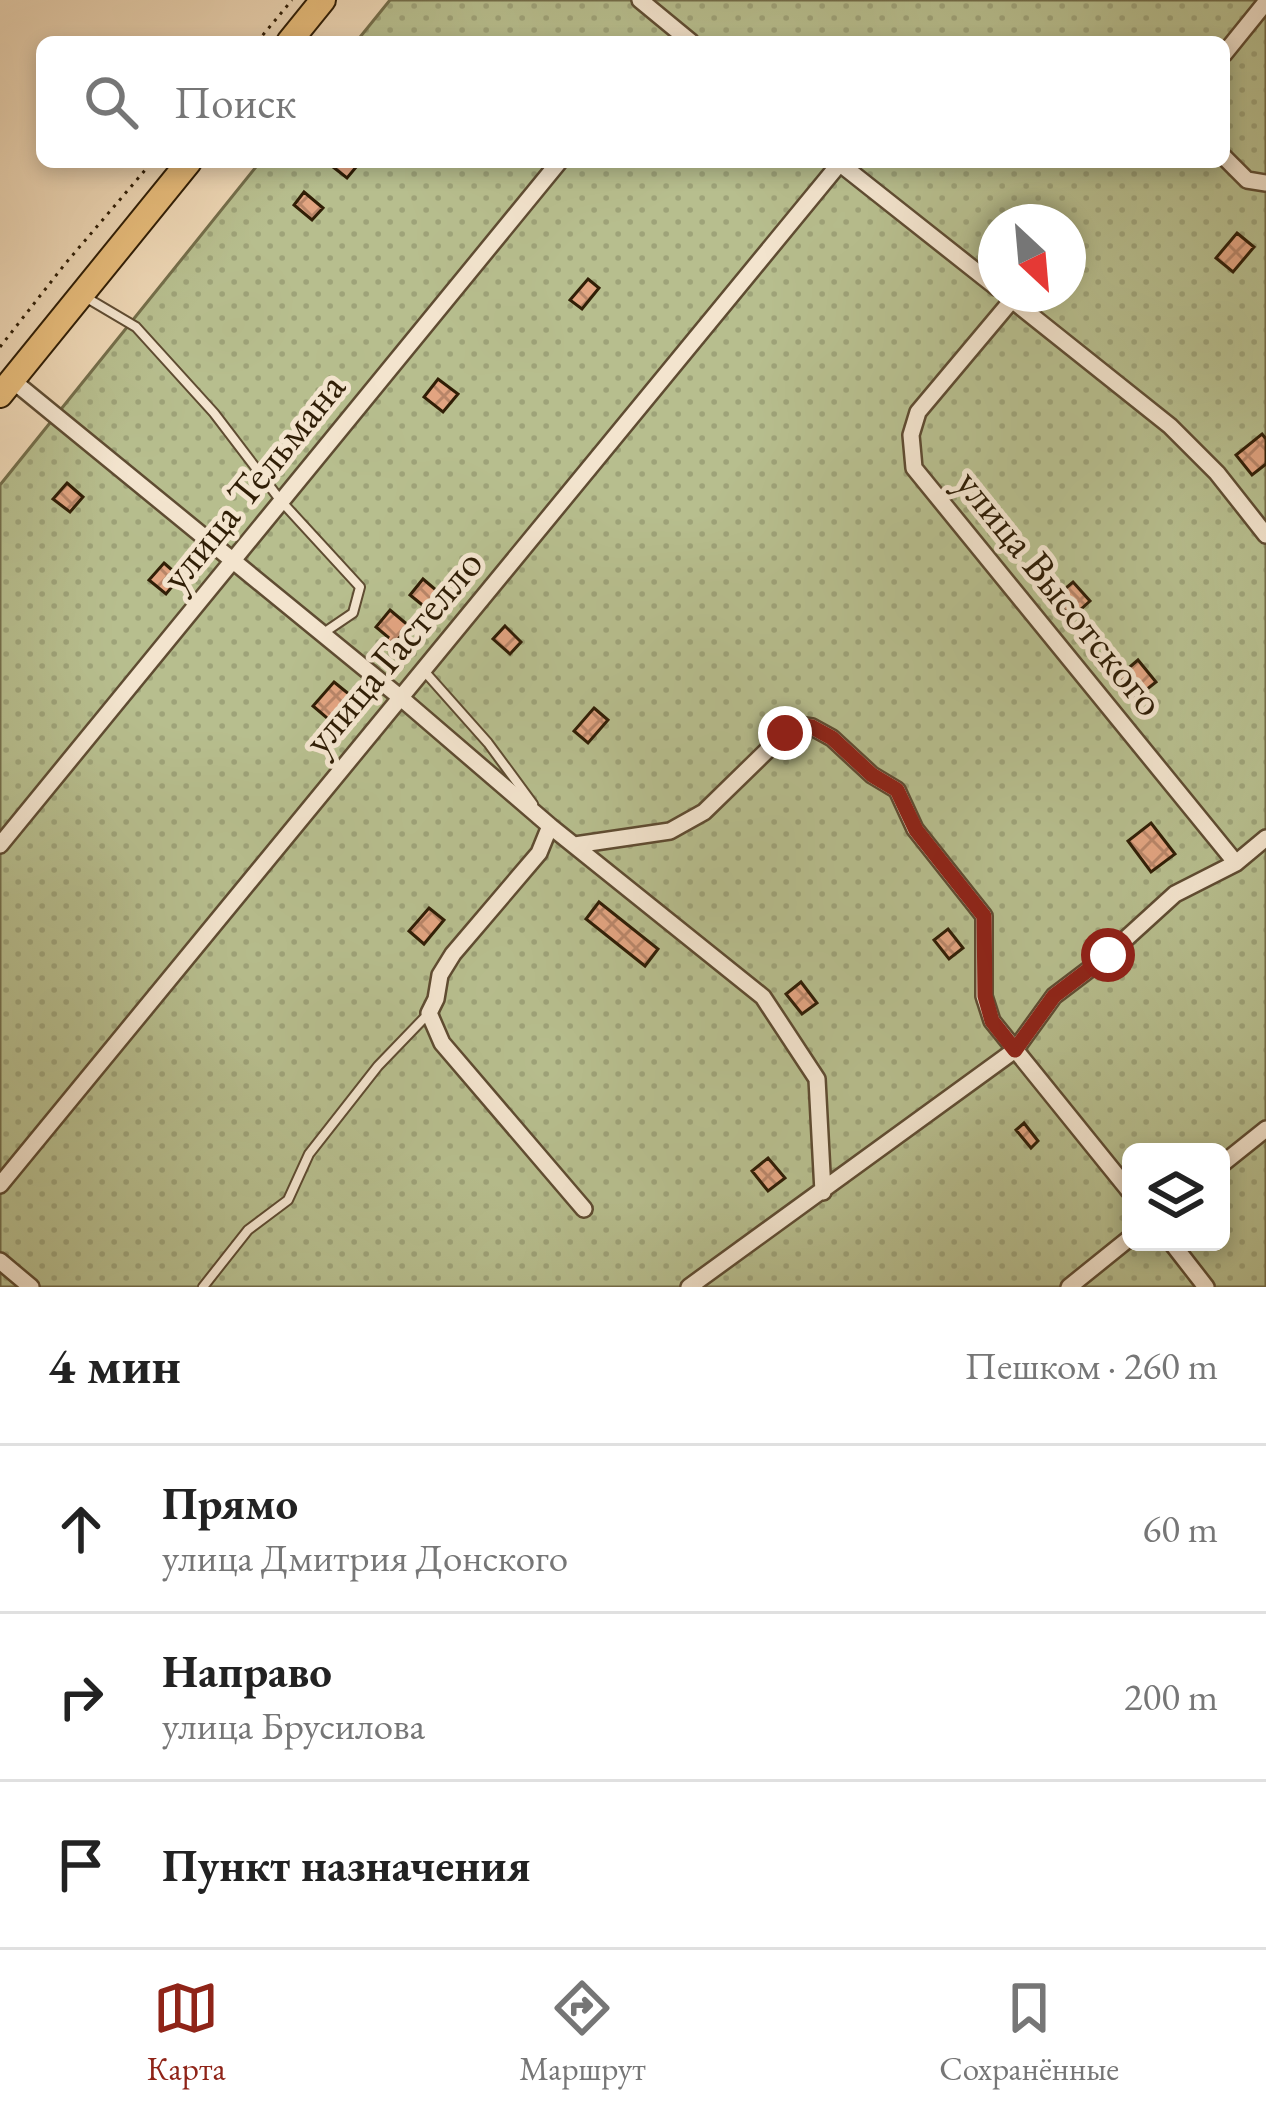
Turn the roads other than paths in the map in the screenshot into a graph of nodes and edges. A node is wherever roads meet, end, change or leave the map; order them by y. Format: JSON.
{"nodes":[{"id":1,"x":323,"y":0,"type":"edge"},
{"id":2,"x":640,"y":0,"type":"edge"},
{"id":3,"x":1266,"y":2,"type":"edge"},
{"id":4,"x":671,"y":26,"type":"junction"},
{"id":5,"x":294,"y":36,"type":"edge"},
{"id":6,"x":663,"y":36,"type":"edge"},
{"id":7,"x":684,"y":36,"type":"edge"},
{"id":8,"x":1230,"y":47,"type":"edge"},
{"id":9,"x":1230,"y":163,"type":"edge"},
{"id":10,"x":184,"y":168,"type":"edge"},
{"id":11,"x":554,"y":168,"type":"edge"},
{"id":12,"x":835,"y":168,"type":"edge"},
{"id":13,"x":845,"y":168,"type":"edge"},
{"id":14,"x":1266,"y":183,"type":"edge"},
{"id":15,"x":978,"y":273,"type":"edge"},
{"id":16,"x":80,"y":294,"type":"junction"},
{"id":17,"x":996,"y":312,"type":"edge"},
{"id":18,"x":1027,"y":312,"type":"edge"},
{"id":19,"x":6,"y":388,"type":"edge"},
{"id":20,"x":281,"y":501,"type":"junction"},
{"id":21,"x":1266,"y":535,"type":"edge"},
{"id":22,"x":232,"y":562,"type":"junction"},
{"id":23,"x":322,"y":634,"type":"junction"},
{"id":24,"x":424,"y":671,"type":"junction"},
{"id":25,"x":401,"y":698,"type":"junction"},
{"id":26,"x":550,"y":826,"type":"junction"},
{"id":27,"x":1266,"y":838,"type":"edge"},
{"id":28,"x":0,"y":845,"type":"edge"},
{"id":29,"x":575,"y":845,"type":"junction"},
{"id":30,"x":1236,"y":862,"type":"junction"},
{"id":31,"x":429,"y":1013,"type":"junction"},
{"id":32,"x":1015,"y":1050,"type":"junction"},
{"id":33,"x":1266,"y":1129,"type":"edge"},
{"id":34,"x":1230,"y":1158,"type":"edge"},
{"id":35,"x":1122,"y":1182,"type":"edge"},
{"id":36,"x":0,"y":1185,"type":"edge"},
{"id":37,"x":823,"y":1192,"type":"junction"},
{"id":38,"x":584,"y":1209,"type":"dead end"},
{"id":39,"x":1122,"y":1244,"type":"edge"},
{"id":40,"x":1178,"y":1251,"type":"edge"},
{"id":41,"x":0,"y":1261,"type":"edge"},
{"id":42,"x":31,"y":1287,"type":"edge"},
{"id":43,"x":203,"y":1287,"type":"edge"},
{"id":44,"x":689,"y":1287,"type":"edge"},
{"id":45,"x":1070,"y":1287,"type":"edge"},
{"id":46,"x":1206,"y":1287,"type":"edge"}],
"edges":[{"from":1,"to":5,"type":"main road"},
{"from":2,"to":4,"type":"street"},
{"from":3,"to":8,"type":"street"},
{"from":4,"to":6,"type":"street"},
{"from":4,"to":7,"type":"street"},
{"from":9,"to":14,"type":"street"},
{"from":10,"to":16,"type":"main road"},
{"from":11,"to":20,"type":"street","name":"улица Тельмана"},
{"from":12,"to":24,"type":"street","name":"улица Гастелло"},
{"from":13,"to":15,"type":"street"},
{"from":16,"to":19,"type":"main road"},
{"from":16,"to":20,"type":"lane"},
{"from":17,"to":30,"type":"street","name":"улица Высотского"},
{"from":18,"to":21,"type":"street"},
{"from":19,"to":22,"type":"street"},
{"from":20,"to":22,"type":"street","name":"улица Тельмана"},
{"from":20,"to":23,"type":"lane"},
{"from":22,"to":23,"type":"street"},
{"from":22,"to":28,"type":"street","name":"улица Тельмана"},
{"from":23,"to":25,"type":"street"},
{"from":24,"to":25,"type":"street","name":"улица Гастелло"},
{"from":24,"to":26,"type":"lane"},
{"from":25,"to":26,"type":"street"},
{"from":25,"to":36,"type":"street","name":"улица Гастелло"},
{"from":26,"to":29,"type":"street"},
{"from":26,"to":31,"type":"street"},
{"from":27,"to":30,"type":"street"},
{"from":29,"to":32,"type":"street"},
{"from":29,"to":37,"type":"street"},
{"from":30,"to":32,"type":"street"},
{"from":31,"to":38,"type":"street"},
{"from":31,"to":43,"type":"lane"},
{"from":32,"to":35,"type":"street"},
{"from":32,"to":37,"type":"street"},
{"from":33,"to":34,"type":"street"},
{"from":37,"to":44,"type":"street"},
{"from":39,"to":45,"type":"street"},
{"from":40,"to":46,"type":"street"},
{"from":41,"to":42,"type":"street"}]}
